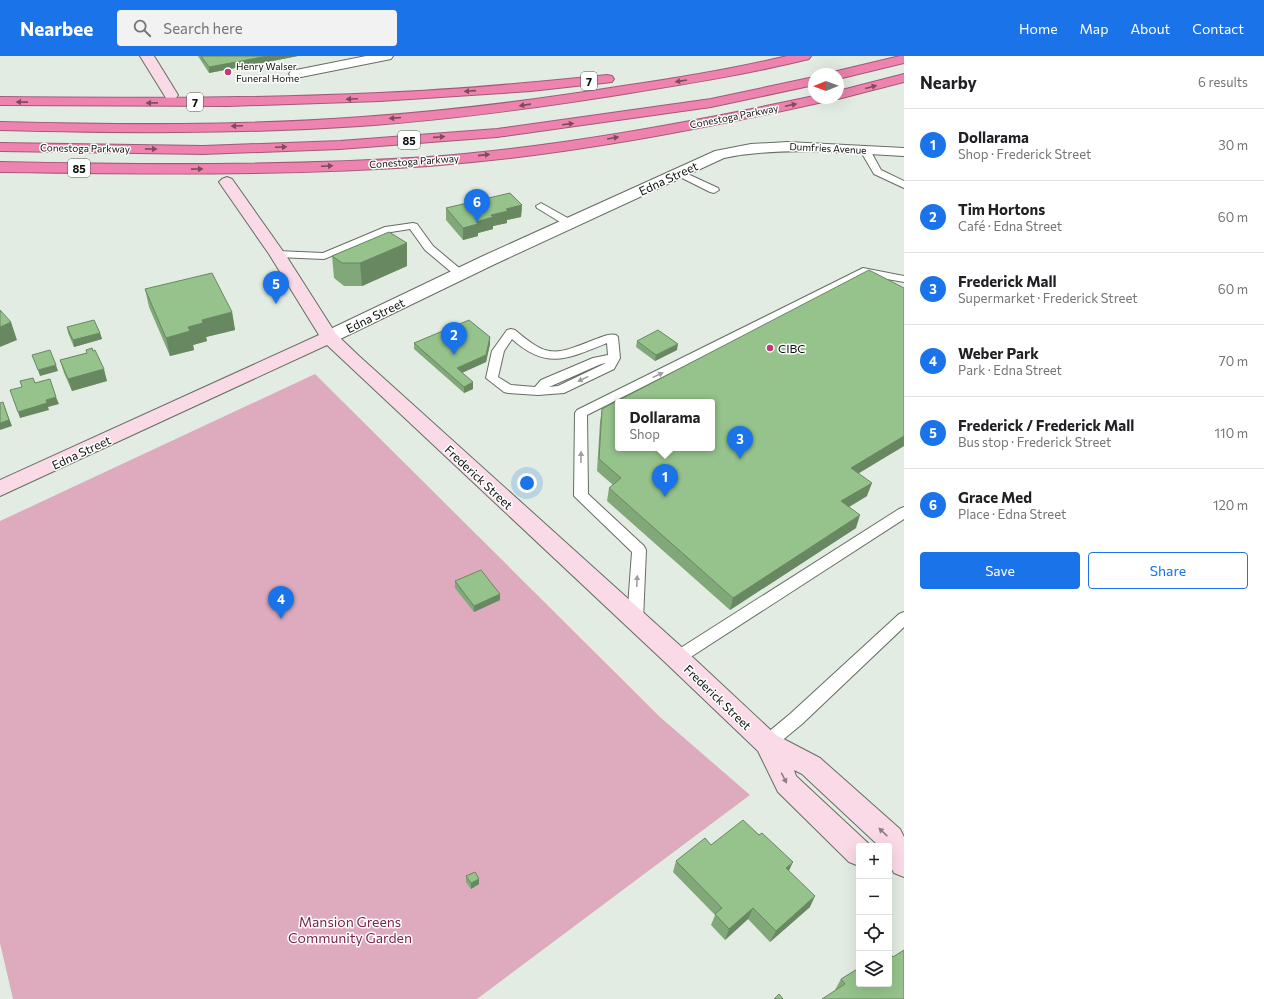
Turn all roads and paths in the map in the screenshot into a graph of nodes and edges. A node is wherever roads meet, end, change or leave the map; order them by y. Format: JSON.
{"nodes":[{"id":1,"x":147,"y":56,"type":"edge"},
{"id":2,"x":386,"y":56,"type":"edge"},
{"id":3,"x":804,"y":56,"type":"edge"},
{"id":4,"x":364,"y":58,"type":"edge"},
{"id":5,"x":904,"y":59,"type":"edge"},
{"id":6,"x":788,"y":60,"type":"junction"},
{"id":7,"x":296,"y":74,"type":"dead end"},
{"id":8,"x":844,"y":74,"type":"edge"},
{"id":9,"x":904,"y":78,"type":"edge"},
{"id":10,"x":808,"y":82,"type":"edge"},
{"id":11,"x":844,"y":93,"type":"edge"},
{"id":12,"x":171,"y":95,"type":"dead end"},
{"id":13,"x":0,"y":101,"type":"edge"},
{"id":14,"x":808,"y":101,"type":"edge"},
{"id":15,"x":0,"y":126,"type":"edge"},
{"id":16,"x":0,"y":147,"type":"edge"},
{"id":17,"x":751,"y":148,"type":"joint"},
{"id":18,"x":865,"y":150,"type":"junction"},
{"id":19,"x":904,"y":152,"type":"edge"},
{"id":20,"x":0,"y":167,"type":"edge"},
{"id":21,"x":158,"y":170,"type":"junction"},
{"id":22,"x":679,"y":173,"type":"junction"},
{"id":23,"x":0,"y":176,"type":"edge"},
{"id":24,"x":227,"y":182,"type":"dead end"},
{"id":25,"x":904,"y":185,"type":"edge"},
{"id":26,"x":714,"y":190,"type":"dead end"},
{"id":27,"x":541,"y":206,"type":"dead end"},
{"id":28,"x":569,"y":223,"type":"junction"},
{"id":29,"x":277,"y":254,"type":"junction"},
{"id":30,"x":460,"y":274,"type":"junction"},
{"id":31,"x":904,"y":279,"type":"edge"},
{"id":32,"x":330,"y":337,"type":"junction"},
{"id":33,"x":614,"y":357,"type":"joint"},
{"id":34,"x":0,"y":489,"type":"edge"},
{"id":35,"x":904,"y":512,"type":"edge"},
{"id":36,"x":904,"y":618,"type":"edge"},
{"id":37,"x":635,"y":620,"type":"junction"},
{"id":38,"x":677,"y":658,"type":"junction"},
{"id":39,"x":767,"y":743,"type":"junction"},
{"id":40,"x":856,"y":850,"type":"edge"},
{"id":41,"x":904,"y":864,"type":"edge"},
{"id":42,"x":892,"y":869,"type":"edge"},
{"id":43,"x":904,"y":874,"type":"edge"}],
"edges":[{"from":1,"to":12,"type":"main road"},
{"from":2,"to":4,"type":"street"},
{"from":3,"to":6,"type":"highway","name":"Conestoga Parkway","number":"7"},
{"from":4,"to":7,"type":"street"},
{"from":5,"to":8,"type":"highway"},
{"from":6,"to":13,"type":"highway","name":"Conestoga Parkway","number":"7","one_way":true},
{"from":6,"to":15,"type":"highway","name":"Conestoga Parkway","number":"85","one_way":true},
{"from":11,"to":9,"type":"highway","one_way":true},
{"from":16,"to":10,"type":"highway","name":"Conestoga Parkway","number":"85","one_way":true},
{"from":21,"to":14,"type":"highway","name":"Conestoga Parkway","one_way":true},
{"from":17,"to":18,"type":"street","name":"Dumfries Avenue"},
{"from":17,"to":22,"type":"street","name":"Edna Street"},
{"from":18,"to":19,"type":"street","name":"Dumfries Avenue"},
{"from":18,"to":25,"type":"lane"},
{"from":20,"to":21,"type":"highway","name":"Conestoga Parkway","number":"85"},
{"from":21,"to":23,"type":"highway"},
{"from":22,"to":26,"type":"lane"},
{"from":22,"to":28,"type":"street","name":"Edna Street"},
{"from":24,"to":29,"type":"main road","name":"Frederick Street"},
{"from":27,"to":28,"type":"lane"},
{"from":28,"to":30,"type":"street","name":"Edna Street"},
{"from":29,"to":30,"type":"lane"},
{"from":29,"to":32,"type":"main road","name":"Frederick Street"},
{"from":30,"to":32,"type":"street","name":"Edna Street"},
{"from":37,"to":31,"type":"lane","one_way":true},
{"from":32,"to":34,"type":"main road","name":"Edna Street"},
{"from":32,"to":37,"type":"main road","name":"Frederick Street"},
{"from":33,"to":33,"type":"lane","one_way":true},
{"from":35,"to":38,"type":"lane"},
{"from":36,"to":39,"type":"lane"},
{"from":37,"to":38,"type":"main road","name":"Frederick Street"},
{"from":38,"to":39,"type":"main road","name":"Frederick Street"},
{"from":39,"to":40,"type":"main road","name":"Frederick Street","one_way":true},
{"from":41,"to":39,"type":"main road","name":"Frederick Street","one_way":true},
{"from":42,"to":43,"type":"main road"}]}
